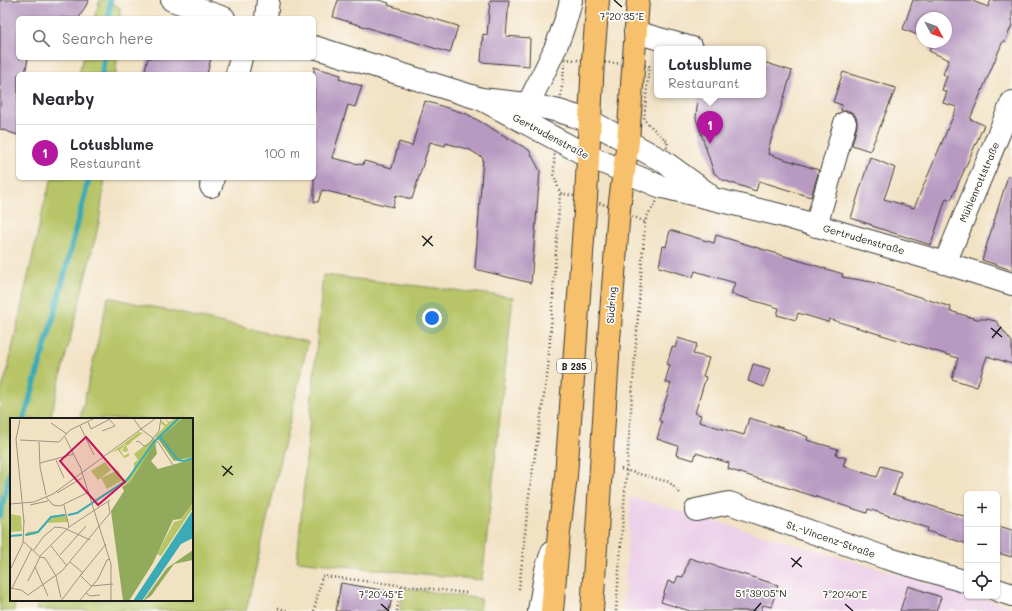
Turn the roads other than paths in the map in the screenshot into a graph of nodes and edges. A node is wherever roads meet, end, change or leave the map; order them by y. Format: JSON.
{"nodes":[{"id":1,"x":172,"y":0,"type":"edge"},
{"id":2,"x":268,"y":0,"type":"edge"},
{"id":3,"x":571,"y":0,"type":"edge"},
{"id":4,"x":598,"y":0,"type":"edge"},
{"id":5,"x":638,"y":0,"type":"edge"},
{"id":6,"x":218,"y":16,"type":"edge"},
{"id":7,"x":266,"y":16,"type":"edge"},
{"id":8,"x":635,"y":32,"type":"junction"},
{"id":9,"x":685,"y":46,"type":"edge"},
{"id":10,"x":316,"y":48,"type":"edge"},
{"id":11,"x":240,"y":60,"type":"edge"},
{"id":12,"x":238,"y":72,"type":"edge"},
{"id":13,"x":481,"y":98,"type":"junction"},
{"id":14,"x":1012,"y":102,"type":"edge"},
{"id":15,"x":528,"y":104,"type":"junction"},
{"id":16,"x":590,"y":121,"type":"junction"},
{"id":17,"x":845,"y":123,"type":"dead end"},
{"id":18,"x":628,"y":141,"type":"junction"},
{"id":19,"x":588,"y":156,"type":"junction"},
{"id":20,"x":624,"y":172,"type":"junction"},
{"id":21,"x":715,"y":199,"type":"junction"},
{"id":22,"x":816,"y":226,"type":"junction"},
{"id":23,"x":945,"y":263,"type":"junction"},
{"id":24,"x":1012,"y":284,"type":"edge"},
{"id":25,"x":696,"y":510,"type":"road end"},
{"id":26,"x":558,"y":532,"type":"junction"},
{"id":27,"x":964,"y":581,"type":"edge"},
{"id":28,"x":1000,"y":591,"type":"edge"},
{"id":29,"x":1012,"y":595,"type":"edge"},
{"id":30,"x":539,"y":611,"type":"edge"},
{"id":31,"x":552,"y":611,"type":"edge"},
{"id":32,"x":592,"y":611,"type":"edge"}],
"edges":[{"from":1,"to":6,"type":"street"},
{"from":2,"to":7,"type":"street"},
{"from":3,"to":15,"type":"street"},
{"from":4,"to":16,"type":"main road","number":"B 235"},
{"from":5,"to":8,"type":"main road","name":"Südring"},
{"from":8,"to":9,"type":"street"},
{"from":8,"to":18,"type":"main road","name":"Südring"},
{"from":10,"to":13,"type":"street","name":"Gertrudenstraße"},
{"from":11,"to":12,"type":"street"},
{"from":13,"to":15,"type":"street","name":"Gertrudenstraße"},
{"from":13,"to":19,"type":"street","name":"Gertrudenstraße"},
{"from":14,"to":23,"type":"street","name":"Mühlenrottstraße"},
{"from":15,"to":16,"type":"street","name":"Gertrudenstraße"},
{"from":16,"to":18,"type":"street","name":"Gertrudenstraße"},
{"from":16,"to":19,"type":"main road","number":"B 235"},
{"from":17,"to":22,"type":"street"},
{"from":18,"to":20,"type":"main road","name":"Südring"},
{"from":18,"to":21,"type":"street","name":"Gertrudenstraße"},
{"from":19,"to":20,"type":"street","name":"Gertrudenstraße"},
{"from":19,"to":26,"type":"main road","number":"B 235"},
{"from":20,"to":21,"type":"street","name":"Gertrudenstraße"},
{"from":20,"to":32,"type":"main road","name":"Südring"},
{"from":21,"to":22,"type":"street","name":"Gertrudenstraße"},
{"from":22,"to":23,"type":"street","name":"Gertrudenstraße"},
{"from":23,"to":24,"type":"street","name":"Gertrudenstraße"},
{"from":25,"to":27,"type":"street","name":"St.-Vincenz-Straße"},
{"from":26,"to":30,"type":"street"},
{"from":26,"to":31,"type":"main road","number":"B 235"},
{"from":28,"to":29,"type":"street"}]}
